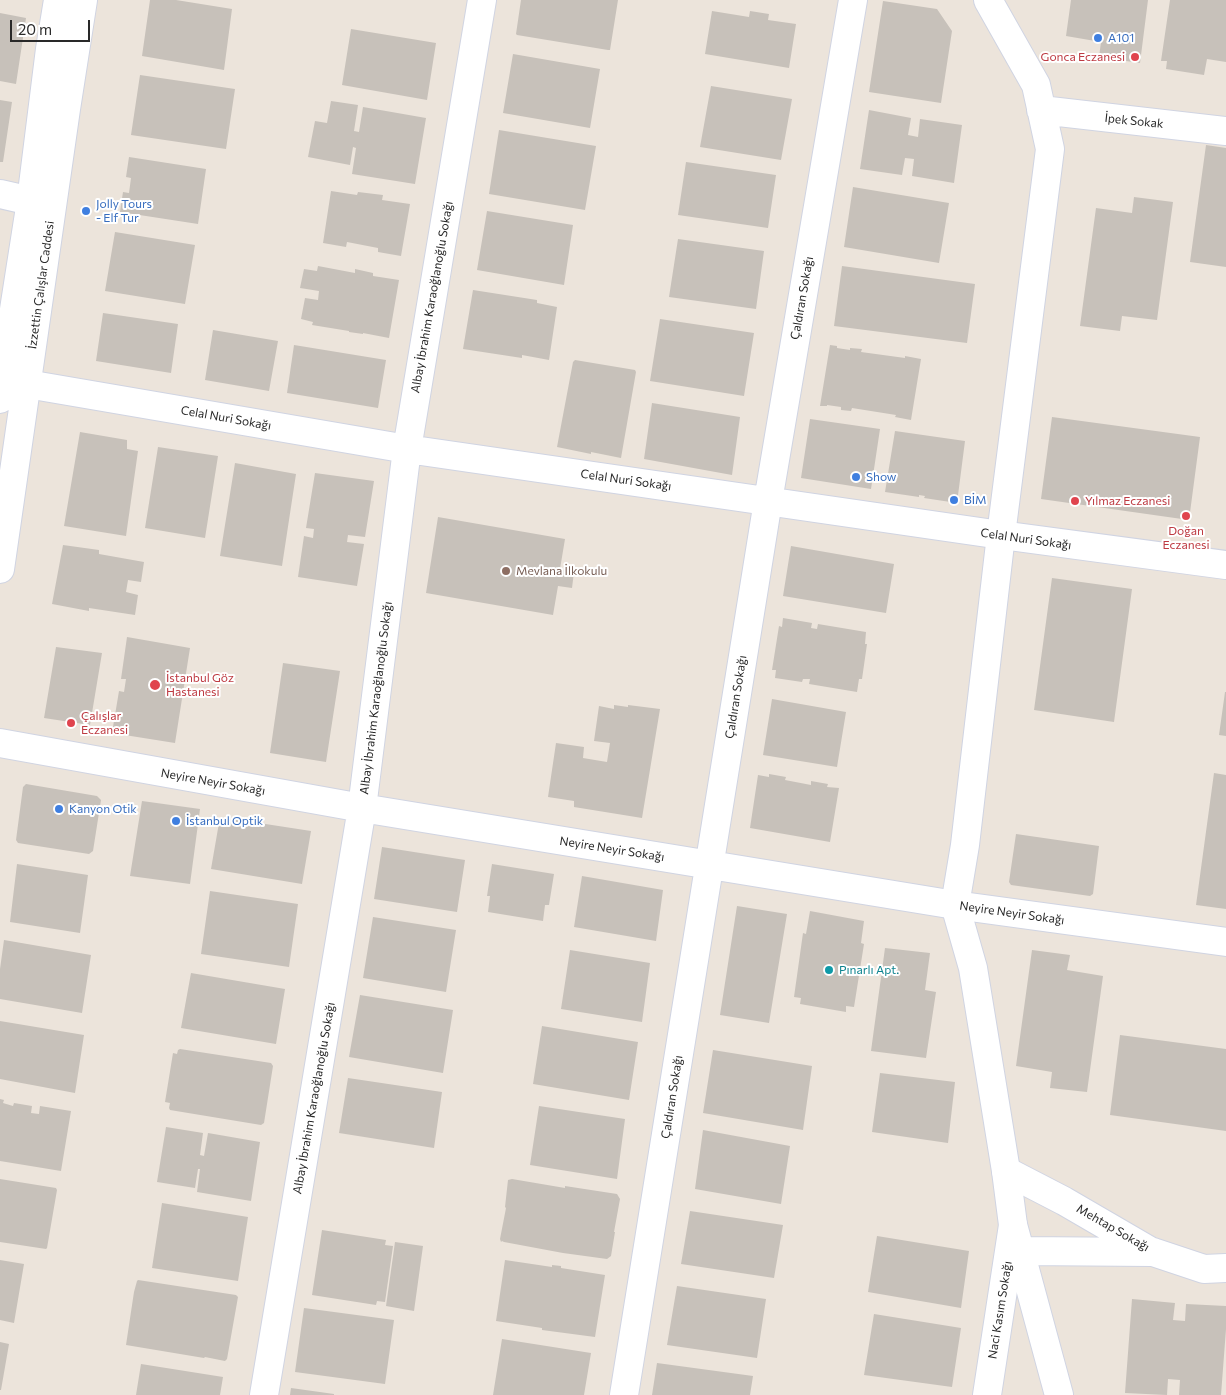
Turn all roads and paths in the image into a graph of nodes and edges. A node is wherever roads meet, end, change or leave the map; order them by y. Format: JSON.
{"nodes":[{"id":1,"x":58,"y":0,"type":"edge"},
{"id":2,"x":83,"y":0,"type":"edge"},
{"id":3,"x":482,"y":0,"type":"edge"},
{"id":4,"x":853,"y":0,"type":"edge"},
{"id":5,"x":988,"y":0,"type":"edge"},
{"id":6,"x":1041,"y":110,"type":"junction"},
{"id":7,"x":1226,"y":131,"type":"edge"},
{"id":8,"x":0,"y":194,"type":"edge"},
{"id":9,"x":31,"y":202,"type":"junction"},
{"id":10,"x":27,"y":384,"type":"junction"},
{"id":11,"x":0,"y":399,"type":"edge"},
{"id":12,"x":407,"y":449,"type":"junction"},
{"id":13,"x":768,"y":501,"type":"junction"},
{"id":14,"x":1001,"y":535,"type":"junction"},
{"id":15,"x":1226,"y":566,"type":"edge"},
{"id":16,"x":0,"y":569,"type":"edge"},
{"id":17,"x":0,"y":744,"type":"edge"},
{"id":18,"x":362,"y":808,"type":"junction"},
{"id":19,"x":709,"y":865,"type":"junction"},
{"id":20,"x":955,"y":905,"type":"junction"},
{"id":21,"x":1226,"y":942,"type":"edge"},
{"id":22,"x":1006,"y":1171,"type":"junction"},
{"id":23,"x":1013,"y":1225,"type":"junction"},
{"id":24,"x":1020,"y":1251,"type":"junction"},
{"id":25,"x":1156,"y":1252,"type":"junction"},
{"id":26,"x":1226,"y":1268,"type":"edge"},
{"id":27,"x":264,"y":1395,"type":"edge"},
{"id":28,"x":624,"y":1395,"type":"edge"},
{"id":29,"x":987,"y":1395,"type":"edge"},
{"id":30,"x":1059,"y":1395,"type":"edge"}],
"edges":[{"from":1,"to":9,"type":"street","name":"İzzettin Çalışlar Caddesi"},
{"from":2,"to":10,"type":"street","name":"İzzettin Çalışlar Caddesi"},
{"from":3,"to":12,"type":"street","name":"Albay İbrahim Karaoğlanoğlu Sokağı"},
{"from":4,"to":13,"type":"street","name":"Çaldıran Sokağı"},
{"from":5,"to":6,"type":"street"},
{"from":6,"to":7,"type":"street","name":"İpek Sokak"},
{"from":6,"to":14,"type":"street"},
{"from":8,"to":9,"type":"street"},
{"from":9,"to":11,"type":"street","name":"İzzettin Çalışlar Caddesi"},
{"from":10,"to":12,"type":"street","name":"Celal Nuri Sokağı"},
{"from":10,"to":16,"type":"street","name":"İzzettin Çalışlar Caddesi"},
{"from":12,"to":13,"type":"street","name":"Celal Nuri Sokağı"},
{"from":12,"to":18,"type":"street","name":"Albay İbrahim Karaoğlanoğlu Sokağı"},
{"from":13,"to":14,"type":"street","name":"Celal Nuri Sokağı"},
{"from":13,"to":19,"type":"street","name":"Çaldıran Sokağı"},
{"from":14,"to":15,"type":"street","name":"Celal Nuri Sokağı"},
{"from":14,"to":20,"type":"street"},
{"from":17,"to":18,"type":"street","name":"Neyire Neyir Sokağı"},
{"from":18,"to":19,"type":"street","name":"Neyire Neyir Sokağı"},
{"from":18,"to":27,"type":"street","name":"Albay İbrahim Karaoğlanoğlu Sokağı"},
{"from":19,"to":20,"type":"street","name":"Neyire Neyir Sokağı"},
{"from":19,"to":28,"type":"street","name":"Çaldıran Sokağı"},
{"from":20,"to":21,"type":"street","name":"Neyire Neyir Sokağı"},
{"from":20,"to":22,"type":"street"},
{"from":22,"to":23,"type":"street"},
{"from":22,"to":25,"type":"street","name":"Mehtap Sokağı"},
{"from":23,"to":24,"type":"street"},
{"from":23,"to":29,"type":"street","name":"Naci Kasım Sokağı"},
{"from":24,"to":25,"type":"street"},
{"from":24,"to":30,"type":"street"},
{"from":25,"to":26,"type":"street","name":"Mehtap Sokağı"}]}
